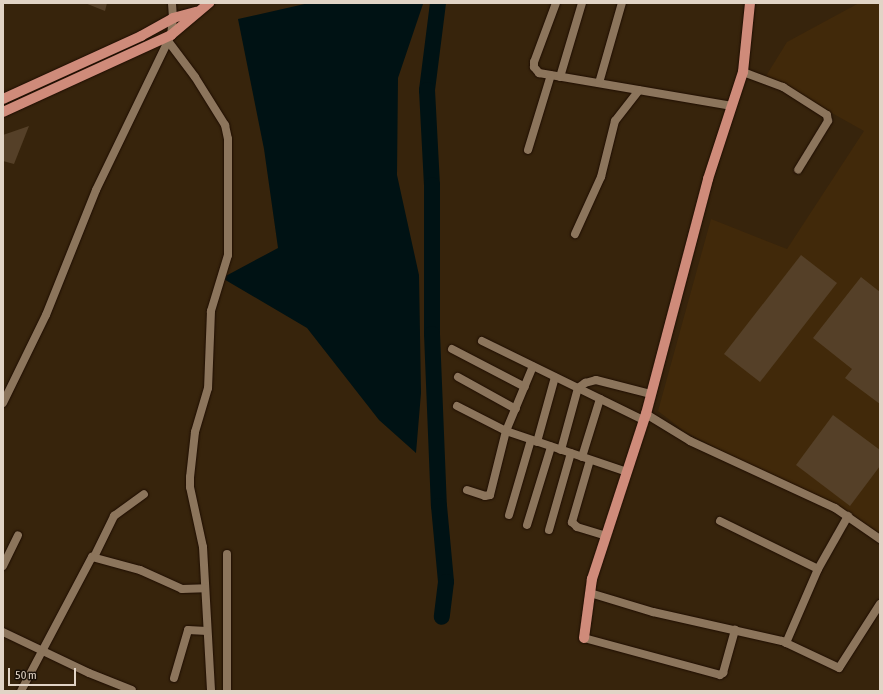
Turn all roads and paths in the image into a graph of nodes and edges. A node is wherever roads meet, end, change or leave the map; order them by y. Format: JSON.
{"nodes":[{"id":1,"x":172,"y":3,"type":"edge"},
{"id":2,"x":209,"y":3,"type":"edge"},
{"id":3,"x":556,"y":3,"type":"edge"},
{"id":4,"x":582,"y":3,"type":"edge"},
{"id":5,"x":622,"y":3,"type":"edge"},
{"id":6,"x":750,"y":3,"type":"edge"},
{"id":7,"x":200,"y":10,"type":"junction"},
{"id":8,"x":173,"y":18,"type":"junction"},
{"id":9,"x":169,"y":38,"type":"junction"},
{"id":10,"x":743,"y":72,"type":"junction"},
{"id":11,"x":551,"y":75,"type":"junction"},
{"id":12,"x":560,"y":77,"type":"junction"},
{"id":13,"x":599,"y":83,"type":"junction"},
{"id":14,"x":639,"y":90,"type":"junction"},
{"id":15,"x":7,"y":97,"type":"edge"},
{"id":16,"x":16,"y":106,"type":"junction"},
{"id":17,"x":732,"y":106,"type":"junction"},
{"id":18,"x":3,"y":112,"type":"edge"},
{"id":19,"x":528,"y":150,"type":"dead end"},
{"id":20,"x":798,"y":170,"type":"dead end"},
{"id":21,"x":575,"y":234,"type":"dead end"},
{"id":22,"x":482,"y":341,"type":"dead end"},
{"id":23,"x":452,"y":349,"type":"dead end"},
{"id":24,"x":533,"y":366,"type":"junction"},
{"id":25,"x":458,"y":377,"type":"dead end"},
{"id":26,"x":555,"y":377,"type":"junction"},
{"id":27,"x":525,"y":387,"type":"junction"},
{"id":28,"x":578,"y":388,"type":"junction"},
{"id":29,"x":651,"y":394,"type":"junction"},
{"id":30,"x":600,"y":399,"type":"junction"},
{"id":31,"x":3,"y":403,"type":"edge"},
{"id":32,"x":457,"y":406,"type":"dead end"},
{"id":33,"x":516,"y":409,"type":"junction"},
{"id":34,"x":644,"y":417,"type":"junction"},
{"id":35,"x":506,"y":431,"type":"junction"},
{"id":36,"x":534,"y":441,"type":"junction"},
{"id":37,"x":551,"y":447,"type":"junction"},
{"id":38,"x":561,"y":450,"type":"junction"},
{"id":39,"x":572,"y":454,"type":"junction"},
{"id":40,"x":582,"y":457,"type":"junction"},
{"id":41,"x":590,"y":460,"type":"junction"},
{"id":42,"x":626,"y":472,"type":"junction"},
{"id":43,"x":467,"y":490,"type":"dead end"},
{"id":44,"x":144,"y":494,"type":"dead end"},
{"id":45,"x":509,"y":515,"type":"dead end"},
{"id":46,"x":848,"y":516,"type":"junction"},
{"id":47,"x":720,"y":521,"type":"dead end"},
{"id":48,"x":527,"y":525,"type":"dead end"},
{"id":49,"x":549,"y":530,"type":"dead end"},
{"id":50,"x":18,"y":535,"type":"dead end"},
{"id":51,"x":606,"y":536,"type":"junction"},
{"id":52,"x":880,"y":539,"type":"edge"},
{"id":53,"x":227,"y":554,"type":"dead end"},
{"id":54,"x":94,"y":557,"type":"junction"},
{"id":55,"x":3,"y":566,"type":"edge"},
{"id":56,"x":818,"y":569,"type":"junction"},
{"id":57,"x":205,"y":588,"type":"junction"},
{"id":58,"x":590,"y":593,"type":"junction"},
{"id":59,"x":880,"y":604,"type":"edge"},
{"id":60,"x":735,"y":630,"type":"junction"},
{"id":61,"x":207,"y":631,"type":"junction"},
{"id":62,"x":3,"y":632,"type":"edge"},
{"id":63,"x":584,"y":638,"type":"joint"},
{"id":64,"x":786,"y":643,"type":"junction"},
{"id":65,"x":43,"y":651,"type":"junction"},
{"id":66,"x":174,"y":678,"type":"dead end"},
{"id":67,"x":132,"y":690,"type":"edge"},
{"id":68,"x":21,"y":691,"type":"edge"},
{"id":69,"x":211,"y":691,"type":"edge"},
{"id":70,"x":227,"y":691,"type":"edge"}],
"edges":[{"from":1,"to":8,"type":"street"},
{"from":2,"to":7,"type":"main road"},
{"from":3,"to":11,"type":"street"},
{"from":4,"to":12,"type":"street"},
{"from":5,"to":13,"type":"street"},
{"from":6,"to":10,"type":"main road"},
{"from":7,"to":8,"type":"main road"},
{"from":7,"to":9,"type":"main road"},
{"from":8,"to":9,"type":"street"},
{"from":8,"to":15,"type":"main road"},
{"from":9,"to":16,"type":"main road"},
{"from":9,"to":31,"type":"street"},
{"from":9,"to":57,"type":"street"},
{"from":10,"to":17,"type":"main road"},
{"from":10,"to":20,"type":"street"},
{"from":11,"to":12,"type":"street"},
{"from":11,"to":19,"type":"street"},
{"from":12,"to":13,"type":"street"},
{"from":13,"to":14,"type":"street"},
{"from":14,"to":17,"type":"street"},
{"from":14,"to":21,"type":"street"},
{"from":15,"to":16,"type":"main road"},
{"from":16,"to":18,"type":"main road"},
{"from":17,"to":29,"type":"main road"},
{"from":22,"to":24,"type":"street"},
{"from":23,"to":27,"type":"street"},
{"from":24,"to":26,"type":"street"},
{"from":24,"to":27,"type":"street"},
{"from":25,"to":33,"type":"street"},
{"from":26,"to":28,"type":"street"},
{"from":26,"to":36,"type":"street"},
{"from":27,"to":33,"type":"street"},
{"from":28,"to":29,"type":"street"},
{"from":28,"to":30,"type":"street"},
{"from":28,"to":38,"type":"street"},
{"from":29,"to":34,"type":"main road"},
{"from":30,"to":34,"type":"street"},
{"from":30,"to":40,"type":"street"},
{"from":32,"to":35,"type":"street"},
{"from":33,"to":35,"type":"street"},
{"from":34,"to":42,"type":"main road"},
{"from":34,"to":46,"type":"street"},
{"from":35,"to":36,"type":"street"},
{"from":35,"to":43,"type":"street"},
{"from":36,"to":37,"type":"street"},
{"from":36,"to":45,"type":"street"},
{"from":37,"to":38,"type":"street"},
{"from":37,"to":48,"type":"street"},
{"from":38,"to":39,"type":"street"},
{"from":39,"to":40,"type":"street"},
{"from":39,"to":49,"type":"street"},
{"from":40,"to":41,"type":"street"},
{"from":41,"to":42,"type":"street"},
{"from":41,"to":51,"type":"street"},
{"from":42,"to":51,"type":"main road"},
{"from":44,"to":54,"type":"street"},
{"from":46,"to":52,"type":"street"},
{"from":46,"to":56,"type":"street"},
{"from":47,"to":56,"type":"street"},
{"from":50,"to":55,"type":"street"},
{"from":51,"to":58,"type":"main road"},
{"from":53,"to":70,"type":"street"},
{"from":54,"to":57,"type":"street"},
{"from":54,"to":65,"type":"street"},
{"from":56,"to":64,"type":"street"},
{"from":57,"to":61,"type":"street"},
{"from":58,"to":60,"type":"street"},
{"from":58,"to":63,"type":"main road"},
{"from":59,"to":64,"type":"street"},
{"from":60,"to":63,"type":"street"},
{"from":60,"to":64,"type":"street"},
{"from":61,"to":66,"type":"street"},
{"from":61,"to":69,"type":"street"},
{"from":62,"to":65,"type":"street"},
{"from":65,"to":67,"type":"street"},
{"from":65,"to":68,"type":"street"}]}
